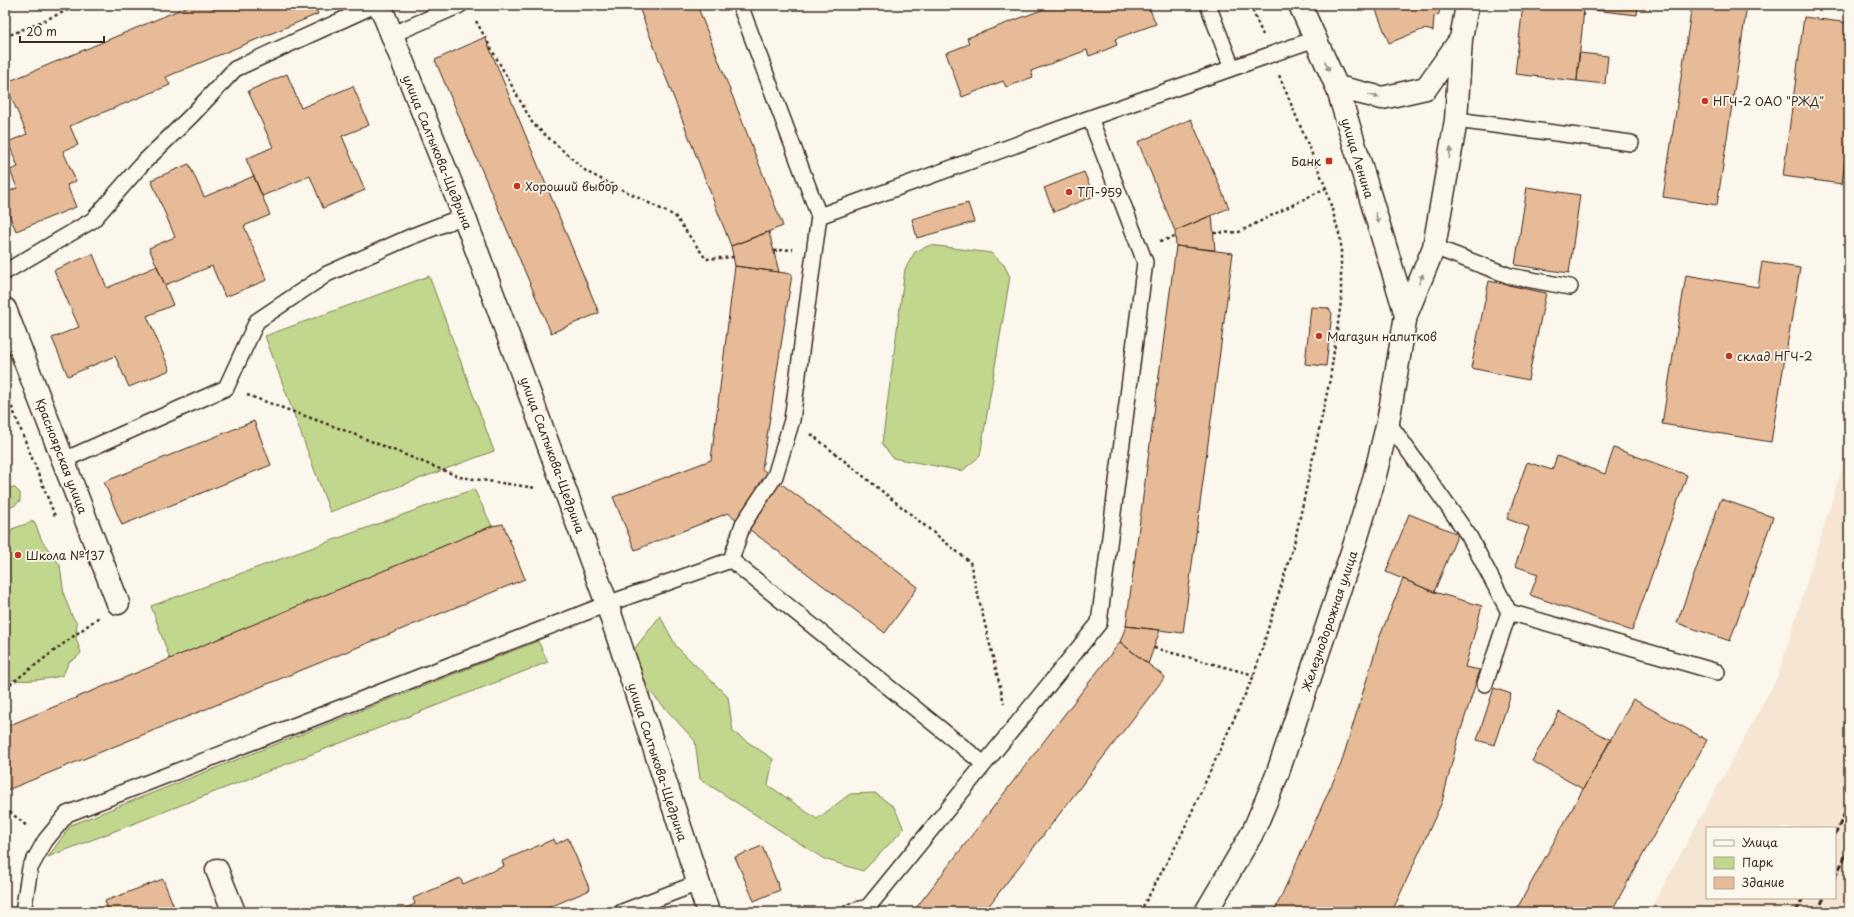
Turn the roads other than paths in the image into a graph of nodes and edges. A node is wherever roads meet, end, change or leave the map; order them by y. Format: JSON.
{"nodes":[{"id":1,"x":375,"y":5,"type":"edge"},
{"id":2,"x":380,"y":5,"type":"edge"},
{"id":3,"x":460,"y":5,"type":"edge"},
{"id":4,"x":740,"y":5,"type":"edge"},
{"id":5,"x":1208,"y":5,"type":"edge"},
{"id":6,"x":1300,"y":5,"type":"edge"},
{"id":7,"x":1467,"y":5,"type":"edge"},
{"id":8,"x":391,"y":35,"type":"junction"},
{"id":9,"x":1315,"y":39,"type":"junction"},
{"id":10,"x":1461,"y":40,"type":"junction"},
{"id":11,"x":1232,"y":68,"type":"junction"},
{"id":12,"x":1336,"y":87,"type":"junction"},
{"id":13,"x":1090,"y":118,"type":"junction"},
{"id":14,"x":1456,"y":120,"type":"junction"},
{"id":15,"x":1631,"y":142,"type":"dead end"},
{"id":16,"x":464,"y":216,"type":"junction"},
{"id":17,"x":819,"y":216,"type":"junction"},
{"id":18,"x":1434,"y":248,"type":"junction"},
{"id":19,"x":5,"y":272,"type":"edge"},
{"id":20,"x":1570,"y":287,"type":"dead end"},
{"id":21,"x":5,"y":309,"type":"edge"},
{"id":22,"x":1406,"y":316,"type":"junction"},
{"id":23,"x":1388,"y":422,"type":"junction"},
{"id":24,"x":64,"y":460,"type":"junction"},
{"id":25,"x":731,"y":560,"type":"junction"},
{"id":26,"x":118,"y":603,"type":"road end"},
{"id":27,"x":607,"y":604,"type":"junction"},
{"id":28,"x":1509,"y":612,"type":"junction"},
{"id":29,"x":1717,"y":672,"type":"dead end"},
{"id":30,"x":1485,"y":684,"type":"dead end"},
{"id":31,"x":984,"y":764,"type":"junction"},
{"id":32,"x":217,"y":870,"type":"dead end"},
{"id":33,"x":698,"y":883,"type":"junction"},
{"id":34,"x":23,"y":912,"type":"edge"},
{"id":35,"x":234,"y":912,"type":"edge"},
{"id":36,"x":622,"y":912,"type":"edge"},
{"id":37,"x":708,"y":912,"type":"edge"},
{"id":38,"x":850,"y":912,"type":"edge"},
{"id":39,"x":1206,"y":912,"type":"edge"}],
"edges":[{"from":1,"to":19,"type":"lane"},
{"from":2,"to":8,"type":"street","name":"улица Салтыкова-Щедрина"},
{"from":3,"to":8,"type":"lane"},
{"from":4,"to":17,"type":"lane"},
{"from":5,"to":11,"type":"lane"},
{"from":6,"to":9,"type":"street","name":"улица Ленина"},
{"from":7,"to":10,"type":"street"},
{"from":8,"to":16,"type":"street","name":"улица Салтыкова-Щедрина"},
{"from":9,"to":11,"type":"lane"},
{"from":9,"to":12,"type":"street","name":"улица Ленина","one_way":true},
{"from":12,"to":10,"type":"street","one_way":true},
{"from":10,"to":14,"type":"street"},
{"from":11,"to":13,"type":"lane"},
{"from":12,"to":22,"type":"street","name":"улица Ленина","one_way":true},
{"from":13,"to":17,"type":"lane"},
{"from":13,"to":31,"type":"lane"},
{"from":14,"to":15,"type":"lane"},
{"from":18,"to":14,"type":"street","one_way":true},
{"from":16,"to":24,"type":"lane"},
{"from":16,"to":27,"type":"street","name":"улица Салтыкова-Щедрина"},
{"from":17,"to":25,"type":"lane"},
{"from":18,"to":20,"type":"lane"},
{"from":22,"to":18,"type":"street","one_way":true},
{"from":21,"to":24,"type":"street","name":"Красноярская улица"},
{"from":22,"to":23,"type":"street","name":"Железнодорожная улица"},
{"from":23,"to":28,"type":"lane"},
{"from":23,"to":39,"type":"street","name":"Железнодорожная улица"},
{"from":24,"to":26,"type":"street","name":"Красноярская улица"},
{"from":25,"to":27,"type":"lane"},
{"from":25,"to":31,"type":"lane"},
{"from":27,"to":33,"type":"street","name":"улица Салтыкова-Щедрина"},
{"from":27,"to":34,"type":"lane"},
{"from":28,"to":29,"type":"lane"},
{"from":28,"to":30,"type":"lane"},
{"from":31,"to":38,"type":"lane"},
{"from":32,"to":35,"type":"street"},
{"from":33,"to":36,"type":"lane"},
{"from":33,"to":37,"type":"street","name":"улица Салтыкова-Щедрина"}]}
